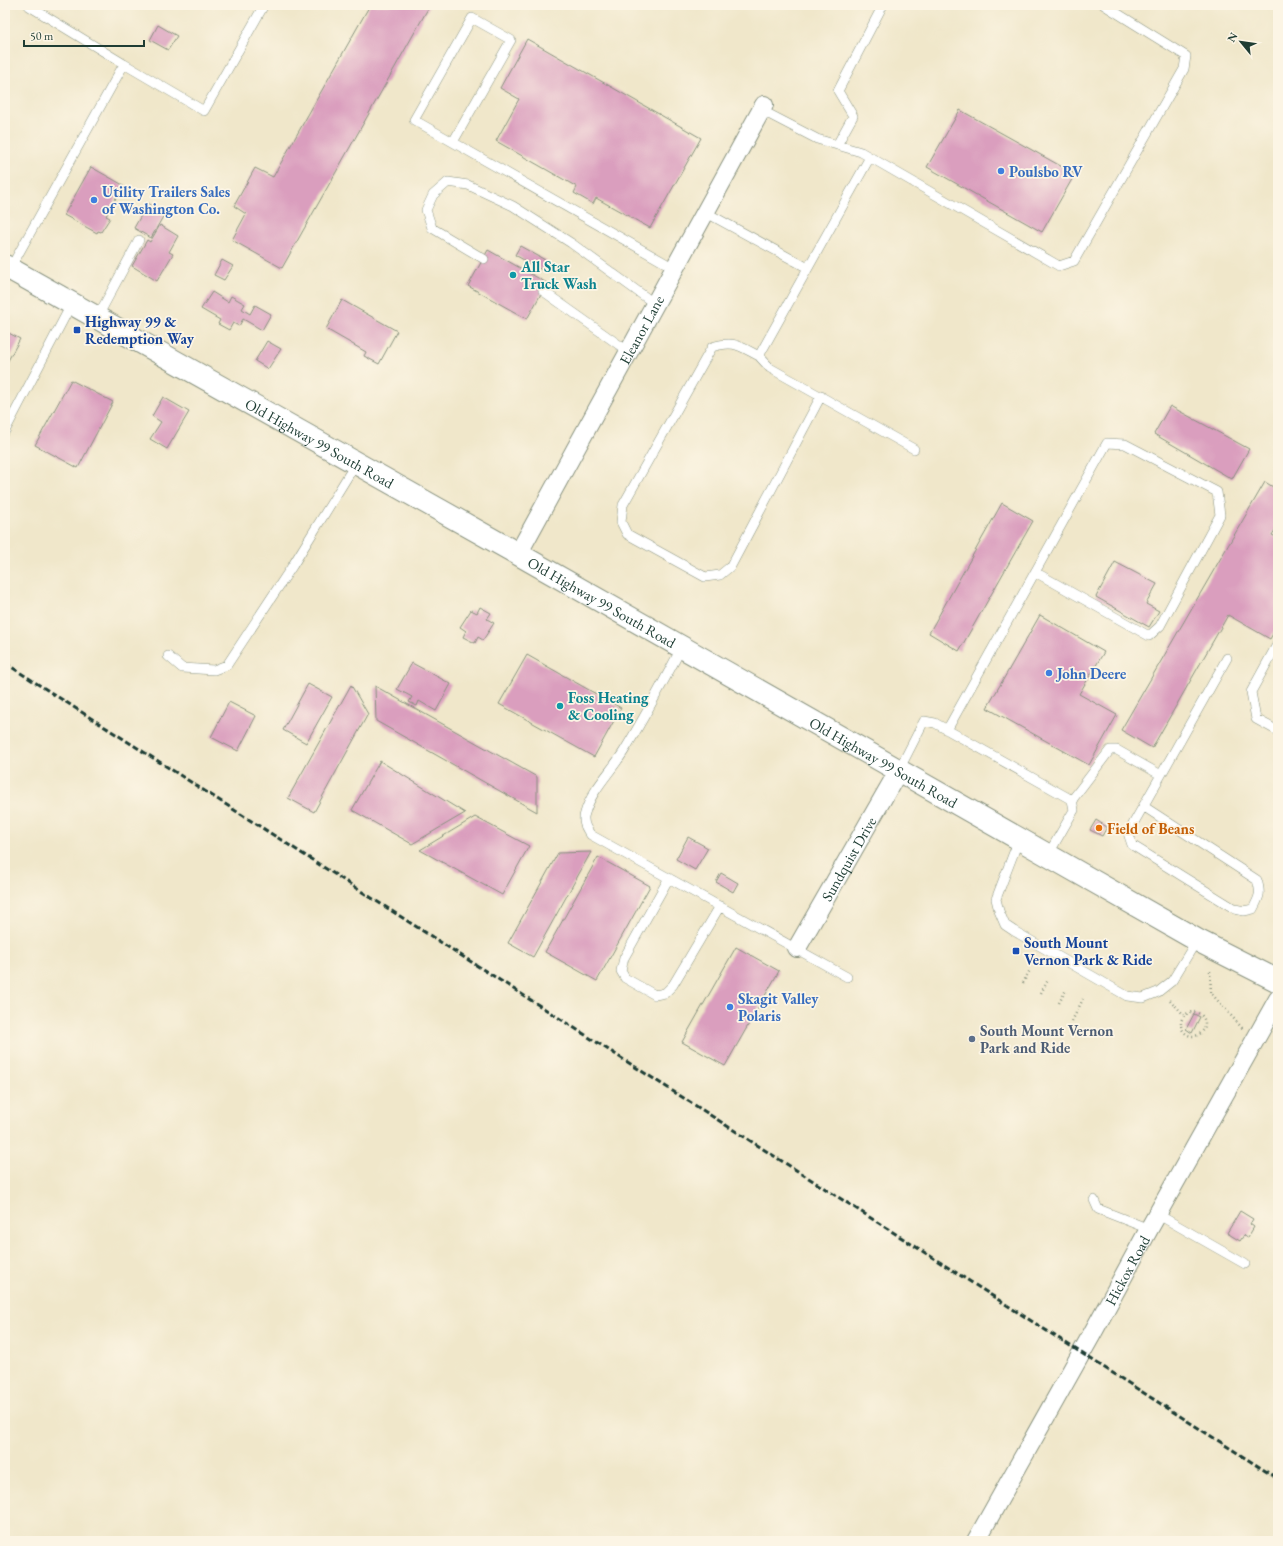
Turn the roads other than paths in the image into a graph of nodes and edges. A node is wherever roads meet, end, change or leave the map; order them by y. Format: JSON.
{"nodes":[{"id":1,"x":29,"y":5,"type":"edge"},
{"id":2,"x":264,"y":5,"type":"edge"},
{"id":3,"x":883,"y":5,"type":"edge"},
{"id":4,"x":1104,"y":5,"type":"edge"},
{"id":5,"x":124,"y":64,"type":"junction"},
{"id":6,"x":762,"y":108,"type":"joint"},
{"id":7,"x":453,"y":142,"type":"junction"},
{"id":8,"x":837,"y":145,"type":"junction"},
{"id":9,"x":870,"y":157,"type":"junction"},
{"id":10,"x":705,"y":212,"type":"junction"},
{"id":11,"x":139,"y":240,"type":"dead end"},
{"id":12,"x":484,"y":259,"type":"dead end"},
{"id":13,"x":8,"y":268,"type":"edge"},
{"id":14,"x":674,"y":268,"type":"junction"},
{"id":15,"x":808,"y":268,"type":"junction"},
{"id":16,"x":543,"y":291,"type":"dead end"},
{"id":17,"x":72,"y":303,"type":"junction"},
{"id":18,"x":655,"y":304,"type":"junction"},
{"id":19,"x":97,"y":318,"type":"junction"},
{"id":20,"x":629,"y":352,"type":"junction"},
{"id":21,"x":759,"y":356,"type":"junction"},
{"id":22,"x":821,"y":396,"type":"junction"},
{"id":23,"x":5,"y":431,"type":"edge"},
{"id":24,"x":914,"y":449,"type":"dead end"},
{"id":25,"x":356,"y":463,"type":"junction"},
{"id":26,"x":518,"y":554,"type":"junction"},
{"id":27,"x":1035,"y":572,"type":"junction"},
{"id":28,"x":1278,"y":643,"type":"edge"},
{"id":29,"x":682,"y":647,"type":"junction"},
{"id":30,"x":168,"y":656,"type":"dead end"},
{"id":31,"x":1227,"y":658,"type":"dead end"},
{"id":32,"x":947,"y":730,"type":"junction"},
{"id":33,"x":1278,"y":731,"type":"edge"},
{"id":34,"x":899,"y":770,"type":"junction"},
{"id":35,"x":1161,"y":775,"type":"junction"},
{"id":36,"x":1072,"y":800,"type":"junction"},
{"id":37,"x":1143,"y":806,"type":"junction"},
{"id":38,"x":1019,"y":839,"type":"junction"},
{"id":39,"x":1048,"y":855,"type":"junction"},
{"id":40,"x":669,"y":878,"type":"junction"},
{"id":41,"x":720,"y":906,"type":"junction"},
{"id":42,"x":1197,"y":940,"type":"junction"},
{"id":43,"x":797,"y":948,"type":"junction"},
{"id":44,"x":847,"y":977,"type":"dead end"},
{"id":45,"x":1278,"y":981,"type":"edge"},
{"id":46,"x":1278,"y":999,"type":"edge"},
{"id":47,"x":1094,"y":1200,"type":"dead end"},
{"id":48,"x":1153,"y":1222,"type":"junction"},
{"id":49,"x":1245,"y":1264,"type":"dead end"},
{"id":50,"x":976,"y":1541,"type":"edge"}],
"edges":[{"from":1,"to":5,"type":"lane"},
{"from":2,"to":5,"type":"lane"},
{"from":3,"to":8,"type":"lane"},
{"from":4,"to":9,"type":"lane"},
{"from":5,"to":13,"type":"lane"},
{"from":6,"to":8,"type":"lane"},
{"from":6,"to":10,"type":"street","name":"Eleanor Lane"},
{"from":7,"to":7,"type":"lane"},
{"from":7,"to":14,"type":"lane"},
{"from":8,"to":9,"type":"lane"},
{"from":9,"to":15,"type":"lane"},
{"from":10,"to":14,"type":"street","name":"Eleanor Lane"},
{"from":10,"to":15,"type":"lane"},
{"from":11,"to":19,"type":"lane"},
{"from":12,"to":18,"type":"lane"},
{"from":13,"to":17,"type":"street","name":"Old Highway 99 South Road"},
{"from":14,"to":18,"type":"street","name":"Eleanor Lane"},
{"from":15,"to":21,"type":"lane"},
{"from":16,"to":20,"type":"lane"},
{"from":17,"to":19,"type":"street","name":"Old Highway 99 South Road"},
{"from":17,"to":23,"type":"lane"},
{"from":18,"to":20,"type":"street","name":"Eleanor Lane"},
{"from":19,"to":25,"type":"street","name":"Old Highway 99 South Road"},
{"from":20,"to":26,"type":"street","name":"Eleanor Lane"},
{"from":21,"to":22,"type":"lane"},
{"from":21,"to":22,"type":"lane"},
{"from":22,"to":24,"type":"lane"},
{"from":25,"to":26,"type":"street","name":"Old Highway 99 South Road"},
{"from":25,"to":30,"type":"lane"},
{"from":26,"to":29,"type":"street","name":"Old Highway 99 South Road"},
{"from":27,"to":27,"type":"lane"},
{"from":27,"to":32,"type":"lane"},
{"from":28,"to":33,"type":"lane"},
{"from":29,"to":34,"type":"street","name":"Old Highway 99 South Road"},
{"from":29,"to":40,"type":"lane"},
{"from":31,"to":35,"type":"lane"},
{"from":32,"to":34,"type":"lane"},
{"from":32,"to":36,"type":"lane"},
{"from":34,"to":38,"type":"street","name":"Old Highway 99 South Road"},
{"from":34,"to":43,"type":"street","name":"Sundquist Drive"},
{"from":35,"to":36,"type":"lane"},
{"from":35,"to":37,"type":"lane"},
{"from":36,"to":39,"type":"lane"},
{"from":37,"to":37,"type":"lane"},
{"from":38,"to":39,"type":"street","name":"Old Highway 99 South Road"},
{"from":38,"to":42,"type":"lane"},
{"from":39,"to":42,"type":"street","name":"Old Highway 99 South Road"},
{"from":40,"to":41,"type":"lane"},
{"from":40,"to":41,"type":"lane"},
{"from":41,"to":43,"type":"lane"},
{"from":42,"to":45,"type":"street","name":"Old Highway 99 South Road"},
{"from":43,"to":44,"type":"lane"},
{"from":46,"to":48,"type":"street","name":"Hickox Road"},
{"from":47,"to":48,"type":"lane"},
{"from":48,"to":49,"type":"lane"},
{"from":48,"to":50,"type":"street","name":"Hickox Road"}]}
